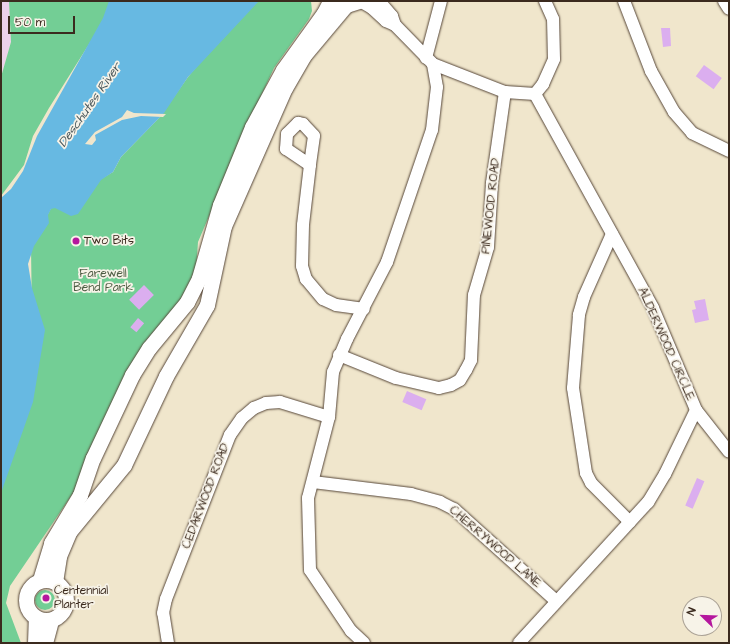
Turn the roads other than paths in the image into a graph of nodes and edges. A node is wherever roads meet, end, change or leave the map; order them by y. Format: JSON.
{"nodes":[{"id":1,"x":330,"y":1,"type":"edge"},
{"id":2,"x":379,"y":1,"type":"edge"},
{"id":3,"x":441,"y":1,"type":"edge"},
{"id":4,"x":545,"y":1,"type":"edge"},
{"id":5,"x":624,"y":1,"type":"edge"},
{"id":6,"x":724,"y":1,"type":"edge"},
{"id":7,"x":350,"y":2,"type":"edge"},
{"id":8,"x":729,"y":9,"type":"edge"},
{"id":9,"x":395,"y":25,"type":"junction"},
{"id":10,"x":430,"y":61,"type":"junction"},
{"id":11,"x":505,"y":92,"type":"junction"},
{"id":12,"x":535,"y":94,"type":"junction"},
{"id":13,"x":729,"y":150,"type":"edge"},
{"id":14,"x":310,"y":165,"type":"dead end"},
{"id":15,"x":612,"y":234,"type":"junction"},
{"id":16,"x":364,"y":309,"type":"junction"},
{"id":17,"x":339,"y":355,"type":"junction"},
{"id":18,"x":696,"y":410,"type":"junction"},
{"id":19,"x":329,"y":417,"type":"junction"},
{"id":20,"x":729,"y":452,"type":"edge"},
{"id":21,"x":313,"y":482,"type":"junction"},
{"id":22,"x":630,"y":522,"type":"junction"},
{"id":23,"x":40,"y":580,"type":"junction"},
{"id":24,"x":55,"y":582,"type":"junction"},
{"id":25,"x":556,"y":601,"type":"junction"},
{"id":26,"x":36,"y":618,"type":"junction"},
{"id":27,"x":51,"y":620,"type":"junction"},
{"id":28,"x":35,"y":643,"type":"edge"},
{"id":29,"x":45,"y":643,"type":"edge"},
{"id":30,"x":168,"y":643,"type":"edge"},
{"id":31,"x":364,"y":643,"type":"edge"},
{"id":32,"x":519,"y":643,"type":"edge"}],
"edges":[{"from":1,"to":23,"type":"main road"},
{"from":2,"to":9,"type":"street"},
{"from":3,"to":10,"type":"street"},
{"from":4,"to":12,"type":"street"},
{"from":5,"to":13,"type":"street"},
{"from":6,"to":8,"type":"street"},
{"from":7,"to":9,"type":"street"},
{"from":7,"to":24,"type":"main road"},
{"from":9,"to":10,"type":"street"},
{"from":10,"to":11,"type":"street"},
{"from":10,"to":16,"type":"street"},
{"from":11,"to":12,"type":"street"},
{"from":11,"to":17,"type":"street","name":"PINEWOOD ROAD"},
{"from":12,"to":15,"type":"street","name":"ALDERWOOD CIRCLE"},
{"from":14,"to":16,"type":"street"},
{"from":15,"to":18,"type":"street","name":"ALDERWOOD CIRCLE"},
{"from":15,"to":22,"type":"street"},
{"from":16,"to":17,"type":"street"},
{"from":17,"to":19,"type":"street"},
{"from":18,"to":20,"type":"street"},
{"from":18,"to":22,"type":"street","name":"ALDERWOOD CIRCLE"},
{"from":19,"to":21,"type":"street"},
{"from":19,"to":30,"type":"street","name":"CEDARWOOD ROAD"},
{"from":21,"to":25,"type":"street","name":"CHERRYWOOD LANE"},
{"from":21,"to":31,"type":"street"},
{"from":22,"to":25,"type":"street","name":"ALDERWOOD CIRCLE"},
{"from":23,"to":24,"type":"main road"},
{"from":23,"to":26,"type":"main road"},
{"from":24,"to":27,"type":"main road"},
{"from":25,"to":32,"type":"street","name":"ALDERWOOD CIRCLE"},
{"from":26,"to":27,"type":"main road"},
{"from":26,"to":28,"type":"main road"},
{"from":27,"to":29,"type":"main road"}]}
